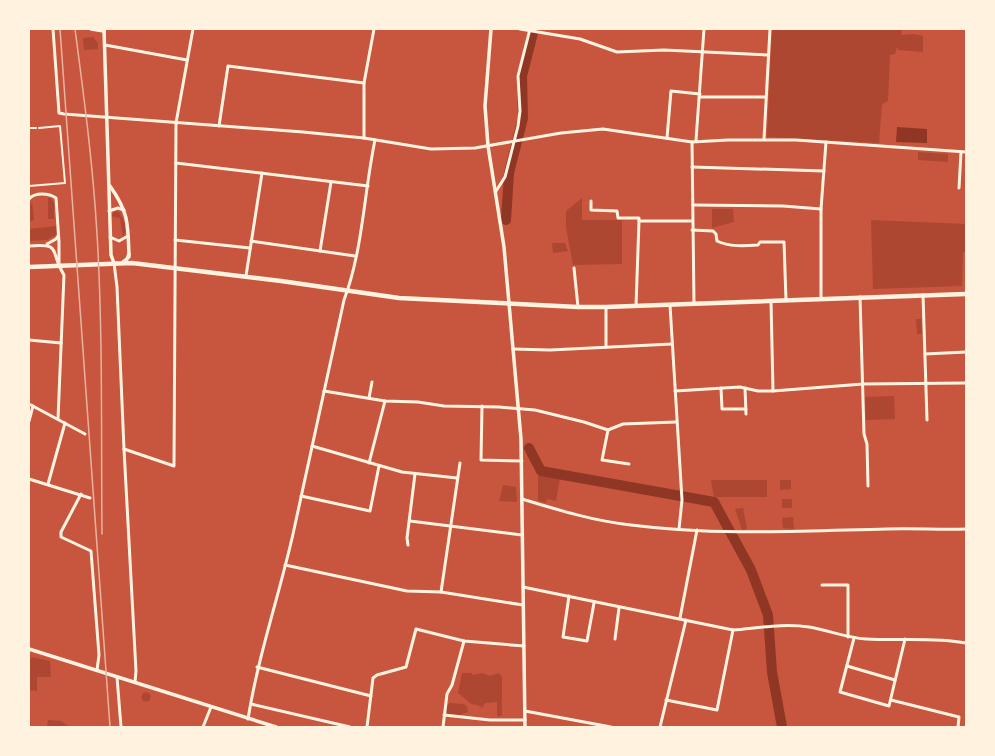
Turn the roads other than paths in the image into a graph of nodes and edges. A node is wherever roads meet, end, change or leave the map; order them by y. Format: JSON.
{"nodes":[{"id":1,"x":53,"y":29,"type":"edge"},
{"id":2,"x":91,"y":29,"type":"edge"},
{"id":3,"x":193,"y":29,"type":"edge"},
{"id":4,"x":374,"y":29,"type":"edge"},
{"id":5,"x":491,"y":29,"type":"edge"},
{"id":6,"x":520,"y":29,"type":"edge"},
{"id":7,"x":704,"y":29,"type":"edge"},
{"id":8,"x":770,"y":29,"type":"edge"},
{"id":9,"x":104,"y":30,"type":"edge"},
{"id":10,"x":530,"y":31,"type":"edge"},
{"id":11,"x":105,"y":45,"type":"junction"},
{"id":12,"x":703,"y":52,"type":"junction"},
{"id":13,"x":768,"y":55,"type":"junction"},
{"id":14,"x":187,"y":60,"type":"junction"},
{"id":15,"x":364,"y":83,"type":"junction"},
{"id":16,"x":700,"y":95,"type":"junction"},
{"id":17,"x":765,"y":97,"type":"junction"},
{"id":18,"x":108,"y":117,"type":"junction"},
{"id":19,"x":176,"y":123,"type":"junction"},
{"id":20,"x":219,"y":126,"type":"junction"},
{"id":21,"x":29,"y":128,"type":"edge"},
{"id":22,"x":36,"y":128,"type":"dead end"},
{"id":23,"x":39,"y":128,"type":"dead end"},
{"id":24,"x":364,"y":138,"type":"junction"},
{"id":25,"x":667,"y":138,"type":"junction"},
{"id":26,"x":764,"y":139,"type":"junction"},
{"id":27,"x":375,"y":140,"type":"junction"},
{"id":28,"x":696,"y":140,"type":"junction"},
{"id":29,"x":515,"y":142,"type":"junction"},
{"id":30,"x":692,"y":142,"type":"junction"},
{"id":31,"x":826,"y":142,"type":"junction"},
{"id":32,"x":488,"y":146,"type":"junction"},
{"id":33,"x":961,"y":152,"type":"junction"},
{"id":34,"x":966,"y":152,"type":"edge"},
{"id":35,"x":176,"y":163,"type":"junction"},
{"id":36,"x":692,"y":167,"type":"junction"},
{"id":37,"x":824,"y":170,"type":"junction"},
{"id":38,"x":262,"y":173,"type":"junction"},
{"id":39,"x":332,"y":182,"type":"junction"},
{"id":40,"x":29,"y":186,"type":"edge"},
{"id":41,"x":110,"y":186,"type":"junction"},
{"id":42,"x":368,"y":186,"type":"junction"},
{"id":43,"x":959,"y":188,"type":"dead end"},
{"id":44,"x":496,"y":191,"type":"junction"},
{"id":45,"x":29,"y":199,"type":"edge"},
{"id":46,"x":591,"y":201,"type":"dead end"},
{"id":47,"x":693,"y":205,"type":"junction"},
{"id":48,"x":124,"y":210,"type":"junction"},
{"id":49,"x":821,"y":210,"type":"junction"},
{"id":50,"x":109,"y":211,"type":"junction"},
{"id":51,"x":692,"y":221,"type":"junction"},
{"id":52,"x":639,"y":222,"type":"junction"},
{"id":53,"x":692,"y":230,"type":"junction"},
{"id":54,"x":59,"y":234,"type":"junction"},
{"id":55,"x":128,"y":236,"type":"junction"},
{"id":56,"x":110,"y":237,"type":"junction"},
{"id":57,"x":175,"y":240,"type":"junction"},
{"id":58,"x":251,"y":241,"type":"junction"},
{"id":59,"x":46,"y":244,"type":"junction"},
{"id":60,"x":29,"y":246,"type":"edge"},
{"id":61,"x":250,"y":248,"type":"junction"},
{"id":62,"x":320,"y":251,"type":"junction"},
{"id":63,"x":129,"y":254,"type":"junction"},
{"id":64,"x":355,"y":256,"type":"junction"},
{"id":65,"x":114,"y":263,"type":"junction"},
{"id":66,"x":132,"y":263,"type":"junction"},
{"id":67,"x":29,"y":267,"type":"edge"},
{"id":68,"x":58,"y":267,"type":"junction"},
{"id":69,"x":174,"y":267,"type":"junction"},
{"id":70,"x":574,"y":268,"type":"dead end"},
{"id":71,"x":246,"y":276,"type":"junction"},
{"id":72,"x":348,"y":290,"type":"junction"},
{"id":73,"x":966,"y":294,"type":"edge"},
{"id":74,"x":923,"y":295,"type":"junction"},
{"id":75,"x":860,"y":297,"type":"junction"},
{"id":76,"x":821,"y":299,"type":"junction"},
{"id":77,"x":786,"y":300,"type":"junction"},
{"id":78,"x":771,"y":301,"type":"junction"},
{"id":79,"x":510,"y":303,"type":"junction"},
{"id":80,"x":694,"y":304,"type":"junction"},
{"id":81,"x":670,"y":305,"type":"junction"},
{"id":82,"x":636,"y":306,"type":"junction"},
{"id":83,"x":578,"y":307,"type":"junction"},
{"id":84,"x":606,"y":307,"type":"junction"},
{"id":85,"x":29,"y":340,"type":"edge"},
{"id":86,"x":61,"y":342,"type":"junction"},
{"id":87,"x":672,"y":344,"type":"junction"},
{"id":88,"x":606,"y":347,"type":"junction"},
{"id":89,"x":514,"y":349,"type":"junction"},
{"id":90,"x":966,"y":352,"type":"edge"},
{"id":91,"x":925,"y":354,"type":"junction"},
{"id":92,"x":372,"y":382,"type":"dead end"},
{"id":93,"x":926,"y":383,"type":"junction"},
{"id":94,"x":966,"y":383,"type":"edge"},
{"id":95,"x":863,"y":384,"type":"junction"},
{"id":96,"x":720,"y":388,"type":"junction"},
{"id":97,"x":745,"y":388,"type":"junction"},
{"id":98,"x":324,"y":391,"type":"junction"},
{"id":99,"x":675,"y":391,"type":"junction"},
{"id":100,"x":774,"y":391,"type":"junction"},
{"id":101,"x":369,"y":398,"type":"junction"},
{"id":102,"x":385,"y":401,"type":"junction"},
{"id":103,"x":29,"y":404,"type":"edge"},
{"id":104,"x":33,"y":406,"type":"junction"},
{"id":105,"x":482,"y":406,"type":"junction"},
{"id":106,"x":518,"y":408,"type":"junction"},
{"id":107,"x":746,"y":409,"type":"junction"},
{"id":108,"x":746,"y":414,"type":"dead end"},
{"id":109,"x":58,"y":419,"type":"junction"},
{"id":110,"x":927,"y":420,"type":"dead end"},
{"id":111,"x":29,"y":421,"type":"edge"},
{"id":112,"x":676,"y":422,"type":"junction"},
{"id":113,"x":65,"y":423,"type":"junction"},
{"id":114,"x":608,"y":430,"type":"junction"},
{"id":115,"x":85,"y":434,"type":"dead end"},
{"id":116,"x":312,"y":446,"type":"junction"},
{"id":117,"x":124,"y":449,"type":"junction"},
{"id":118,"x":522,"y":461,"type":"junction"},
{"id":119,"x":369,"y":463,"type":"junction"},
{"id":120,"x":460,"y":463,"type":"dead end"},
{"id":121,"x":629,"y":464,"type":"dead end"},
{"id":122,"x":379,"y":466,"type":"junction"},
{"id":123,"x":415,"y":474,"type":"junction"},
{"id":124,"x":457,"y":478,"type":"junction"},
{"id":125,"x":29,"y":480,"type":"edge"},
{"id":126,"x":48,"y":484,"type":"junction"},
{"id":127,"x":868,"y":486,"type":"dead end"},
{"id":128,"x":81,"y":494,"type":"junction"},
{"id":129,"x":301,"y":496,"type":"junction"},
{"id":130,"x":90,"y":498,"type":"dead end"},
{"id":131,"x":522,"y":499,"type":"junction"},
{"id":132,"x":410,"y":521,"type":"junction"},
{"id":133,"x":451,"y":526,"type":"junction"},
{"id":134,"x":679,"y":529,"type":"junction"},
{"id":135,"x":966,"y":529,"type":"edge"},
{"id":136,"x":697,"y":530,"type":"junction"},
{"id":137,"x":522,"y":536,"type":"junction"},
{"id":138,"x":408,"y":545,"type":"dead end"},
{"id":139,"x":285,"y":565,"type":"junction"},
{"id":140,"x":822,"y":585,"type":"dead end"},
{"id":141,"x":523,"y":588,"type":"junction"},
{"id":142,"x":441,"y":592,"type":"junction"},
{"id":143,"x":570,"y":596,"type":"junction"},
{"id":144,"x":594,"y":603,"type":"junction"},
{"id":145,"x":523,"y":605,"type":"junction"},
{"id":146,"x":619,"y":608,"type":"junction"},
{"id":147,"x":680,"y":618,"type":"junction"},
{"id":148,"x":686,"y":620,"type":"junction"},
{"id":149,"x":733,"y":630,"type":"junction"},
{"id":150,"x":848,"y":637,"type":"junction"},
{"id":151,"x":854,"y":638,"type":"junction"},
{"id":152,"x":905,"y":639,"type":"junction"},
{"id":153,"x":464,"y":640,"type":"junction"},
{"id":154,"x":615,"y":640,"type":"dead end"},
{"id":155,"x":966,"y":643,"type":"edge"},
{"id":156,"x":524,"y":646,"type":"junction"},
{"id":157,"x":29,"y":649,"type":"edge"},
{"id":158,"x":847,"y":666,"type":"junction"},
{"id":159,"x":257,"y":667,"type":"junction"},
{"id":160,"x":97,"y":670,"type":"junction"},
{"id":161,"x":117,"y":677,"type":"junction"},
{"id":162,"x":895,"y":680,"type":"junction"},
{"id":163,"x":135,"y":682,"type":"junction"},
{"id":164,"x":371,"y":696,"type":"junction"},
{"id":165,"x":666,"y":700,"type":"junction"},
{"id":166,"x":891,"y":700,"type":"junction"},
{"id":167,"x":251,"y":704,"type":"junction"},
{"id":168,"x":211,"y":706,"type":"junction"},
{"id":169,"x":525,"y":711,"type":"junction"},
{"id":170,"x":444,"y":715,"type":"junction"},
{"id":171,"x":248,"y":718,"type":"junction"},
{"id":172,"x":525,"y":720,"type":"junction"},
{"id":173,"x":121,"y":727,"type":"edge"},
{"id":174,"x":203,"y":727,"type":"edge"},
{"id":175,"x":276,"y":727,"type":"edge"},
{"id":176,"x":350,"y":727,"type":"edge"},
{"id":177,"x":367,"y":727,"type":"edge"},
{"id":178,"x":443,"y":727,"type":"edge"},
{"id":179,"x":525,"y":727,"type":"edge"},
{"id":180,"x":611,"y":727,"type":"edge"},
{"id":181,"x":660,"y":727,"type":"edge"},
{"id":182,"x":958,"y":727,"type":"edge"}],
"edges":[{"from":1,"to":18,"type":"street"},
{"from":2,"to":9,"type":"street"},
{"from":3,"to":14,"type":"street"},
{"from":4,"to":15,"type":"street"},
{"from":5,"to":32,"type":"street"},
{"from":6,"to":10,"type":"street"},
{"from":7,"to":12,"type":"street"},
{"from":8,"to":13,"type":"street"},
{"from":9,"to":11,"type":"street"},
{"from":10,"to":12,"type":"street"},
{"from":10,"to":29,"type":"street"},
{"from":11,"to":14,"type":"street"},
{"from":11,"to":18,"type":"street"},
{"from":12,"to":13,"type":"street"},
{"from":12,"to":16,"type":"street"},
{"from":13,"to":17,"type":"street"},
{"from":14,"to":19,"type":"street"},
{"from":15,"to":20,"type":"street"},
{"from":15,"to":24,"type":"street"},
{"from":16,"to":17,"type":"street"},
{"from":16,"to":25,"type":"street"},
{"from":16,"to":28,"type":"street"},
{"from":17,"to":26,"type":"street"},
{"from":18,"to":19,"type":"street"},
{"from":18,"to":41,"type":"street"},
{"from":19,"to":20,"type":"street"},
{"from":19,"to":35,"type":"street"},
{"from":20,"to":24,"type":"street"},
{"from":21,"to":22,"type":"street"},
{"from":23,"to":40,"type":"street"},
{"from":24,"to":27,"type":"street"},
{"from":25,"to":29,"type":"street"},
{"from":25,"to":30,"type":"street"},
{"from":26,"to":28,"type":"street"},
{"from":26,"to":31,"type":"street"},
{"from":27,"to":32,"type":"street"},
{"from":27,"to":42,"type":"street"},
{"from":28,"to":30,"type":"street"},
{"from":29,"to":32,"type":"street"},
{"from":29,"to":44,"type":"street"},
{"from":30,"to":36,"type":"street"},
{"from":31,"to":33,"type":"street"},
{"from":31,"to":37,"type":"street"},
{"from":32,"to":44,"type":"street"},
{"from":33,"to":34,"type":"street"},
{"from":33,"to":43,"type":"street"},
{"from":35,"to":38,"type":"street"},
{"from":35,"to":57,"type":"street"},
{"from":36,"to":37,"type":"street"},
{"from":36,"to":47,"type":"street"},
{"from":37,"to":49,"type":"street"},
{"from":38,"to":39,"type":"street"},
{"from":38,"to":58,"type":"street"},
{"from":39,"to":42,"type":"street"},
{"from":39,"to":62,"type":"street"},
{"from":41,"to":48,"type":"street"},
{"from":41,"to":50,"type":"street"},
{"from":42,"to":64,"type":"street"},
{"from":44,"to":79,"type":"street"},
{"from":45,"to":54,"type":"street"},
{"from":46,"to":52,"type":"street"},
{"from":47,"to":49,"type":"street"},
{"from":47,"to":51,"type":"street"},
{"from":48,"to":50,"type":"street"},
{"from":48,"to":55,"type":"street"},
{"from":49,"to":76,"type":"street"},
{"from":50,"to":56,"type":"street"},
{"from":51,"to":52,"type":"street"},
{"from":51,"to":53,"type":"street"},
{"from":52,"to":82,"type":"street"},
{"from":53,"to":77,"type":"street"},
{"from":53,"to":80,"type":"street"},
{"from":54,"to":59,"type":"street"},
{"from":54,"to":68,"type":"street"},
{"from":55,"to":56,"type":"street"},
{"from":55,"to":63,"type":"street"},
{"from":56,"to":65,"type":"street"},
{"from":57,"to":61,"type":"street"},
{"from":57,"to":69,"type":"street"},
{"from":58,"to":61,"type":"street"},
{"from":58,"to":62,"type":"street"},
{"from":59,"to":60,"type":"street"},
{"from":59,"to":68,"type":"street"},
{"from":61,"to":71,"type":"street"},
{"from":62,"to":64,"type":"street"},
{"from":63,"to":65,"type":"street"},
{"from":63,"to":66,"type":"street"},
{"from":64,"to":72,"type":"street"},
{"from":65,"to":66,"type":"main road"},
{"from":65,"to":68,"type":"main road"},
{"from":65,"to":117,"type":"street"},
{"from":66,"to":69,"type":"main road"},
{"from":67,"to":68,"type":"main road"},
{"from":68,"to":86,"type":"street"},
{"from":69,"to":71,"type":"main road"},
{"from":69,"to":117,"type":"street"},
{"from":70,"to":83,"type":"street"},
{"from":71,"to":72,"type":"main road"},
{"from":72,"to":79,"type":"main road"},
{"from":72,"to":98,"type":"street"},
{"from":73,"to":74,"type":"main road"},
{"from":74,"to":75,"type":"main road"},
{"from":74,"to":91,"type":"street"},
{"from":75,"to":76,"type":"main road"},
{"from":75,"to":95,"type":"street"},
{"from":76,"to":77,"type":"main road"},
{"from":77,"to":78,"type":"main road"},
{"from":78,"to":80,"type":"main road"},
{"from":78,"to":100,"type":"street"},
{"from":79,"to":83,"type":"main road"},
{"from":79,"to":89,"type":"street"},
{"from":80,"to":81,"type":"main road"},
{"from":81,"to":82,"type":"main road"},
{"from":81,"to":87,"type":"street"},
{"from":82,"to":84,"type":"main road"},
{"from":83,"to":84,"type":"main road"},
{"from":84,"to":88,"type":"street"},
{"from":85,"to":86,"type":"street"},
{"from":86,"to":109,"type":"street"},
{"from":87,"to":88,"type":"street"},
{"from":87,"to":99,"type":"street"},
{"from":88,"to":89,"type":"street"},
{"from":89,"to":106,"type":"street"},
{"from":90,"to":91,"type":"street"},
{"from":91,"to":93,"type":"street"},
{"from":92,"to":101,"type":"street"},
{"from":93,"to":94,"type":"street"},
{"from":93,"to":95,"type":"street"},
{"from":93,"to":110,"type":"street"},
{"from":95,"to":100,"type":"street"},
{"from":95,"to":127,"type":"street"},
{"from":96,"to":97,"type":"street"},
{"from":96,"to":99,"type":"street"},
{"from":96,"to":107,"type":"street"},
{"from":97,"to":100,"type":"street"},
{"from":97,"to":107,"type":"street"},
{"from":98,"to":101,"type":"street"},
{"from":98,"to":116,"type":"street"},
{"from":99,"to":112,"type":"street"},
{"from":101,"to":102,"type":"street"},
{"from":102,"to":105,"type":"street"},
{"from":102,"to":119,"type":"street"},
{"from":103,"to":104,"type":"street"},
{"from":104,"to":109,"type":"street"},
{"from":104,"to":111,"type":"street"},
{"from":105,"to":106,"type":"street"},
{"from":105,"to":118,"type":"street"},
{"from":106,"to":114,"type":"street"},
{"from":106,"to":118,"type":"street"},
{"from":107,"to":108,"type":"street"},
{"from":109,"to":113,"type":"street"},
{"from":112,"to":114,"type":"street"},
{"from":112,"to":134,"type":"street"},
{"from":113,"to":115,"type":"street"},
{"from":113,"to":126,"type":"street"},
{"from":114,"to":121,"type":"street"},
{"from":116,"to":119,"type":"street"},
{"from":116,"to":129,"type":"street"},
{"from":117,"to":163,"type":"street"},
{"from":118,"to":131,"type":"street"},
{"from":119,"to":122,"type":"street"},
{"from":120,"to":124,"type":"street"},
{"from":122,"to":123,"type":"street"},
{"from":122,"to":129,"type":"street"},
{"from":123,"to":124,"type":"street"},
{"from":123,"to":132,"type":"street"},
{"from":124,"to":133,"type":"street"},
{"from":125,"to":126,"type":"street"},
{"from":126,"to":128,"type":"street"},
{"from":128,"to":130,"type":"street"},
{"from":128,"to":160,"type":"street"},
{"from":129,"to":139,"type":"street"},
{"from":131,"to":134,"type":"street"},
{"from":131,"to":137,"type":"street"},
{"from":132,"to":133,"type":"street"},
{"from":132,"to":138,"type":"street"},
{"from":133,"to":137,"type":"street"},
{"from":133,"to":142,"type":"street"},
{"from":134,"to":136,"type":"street"},
{"from":135,"to":136,"type":"street"},
{"from":136,"to":147,"type":"street"},
{"from":137,"to":141,"type":"street"},
{"from":139,"to":142,"type":"street"},
{"from":139,"to":159,"type":"street"},
{"from":140,"to":150,"type":"street"},
{"from":141,"to":143,"type":"street"},
{"from":141,"to":145,"type":"street"},
{"from":142,"to":145,"type":"street"},
{"from":143,"to":144,"type":"street"},
{"from":143,"to":144,"type":"street"},
{"from":144,"to":146,"type":"street"},
{"from":145,"to":156,"type":"street"},
{"from":146,"to":147,"type":"street"},
{"from":146,"to":154,"type":"street"},
{"from":147,"to":148,"type":"street"},
{"from":148,"to":149,"type":"street"},
{"from":148,"to":165,"type":"street"},
{"from":149,"to":150,"type":"street"},
{"from":149,"to":165,"type":"street"},
{"from":150,"to":151,"type":"street"},
{"from":151,"to":152,"type":"street"},
{"from":151,"to":158,"type":"street"},
{"from":152,"to":155,"type":"street"},
{"from":152,"to":162,"type":"street"},
{"from":153,"to":156,"type":"street"},
{"from":153,"to":164,"type":"street"},
{"from":153,"to":170,"type":"street"},
{"from":156,"to":169,"type":"street"},
{"from":157,"to":160,"type":"street"},
{"from":158,"to":162,"type":"street"},
{"from":158,"to":166,"type":"street"},
{"from":159,"to":164,"type":"street"},
{"from":159,"to":167,"type":"street"},
{"from":160,"to":161,"type":"street"},
{"from":161,"to":163,"type":"street"},
{"from":161,"to":173,"type":"street"},
{"from":162,"to":166,"type":"street"},
{"from":163,"to":168,"type":"street"},
{"from":164,"to":177,"type":"street"},
{"from":165,"to":181,"type":"street"},
{"from":166,"to":182,"type":"street"},
{"from":167,"to":171,"type":"street"},
{"from":167,"to":176,"type":"street"},
{"from":168,"to":171,"type":"street"},
{"from":168,"to":174,"type":"street"},
{"from":169,"to":172,"type":"street"},
{"from":169,"to":180,"type":"street"},
{"from":170,"to":172,"type":"street"},
{"from":170,"to":178,"type":"street"},
{"from":171,"to":175,"type":"street"},
{"from":172,"to":179,"type":"street"}]}
